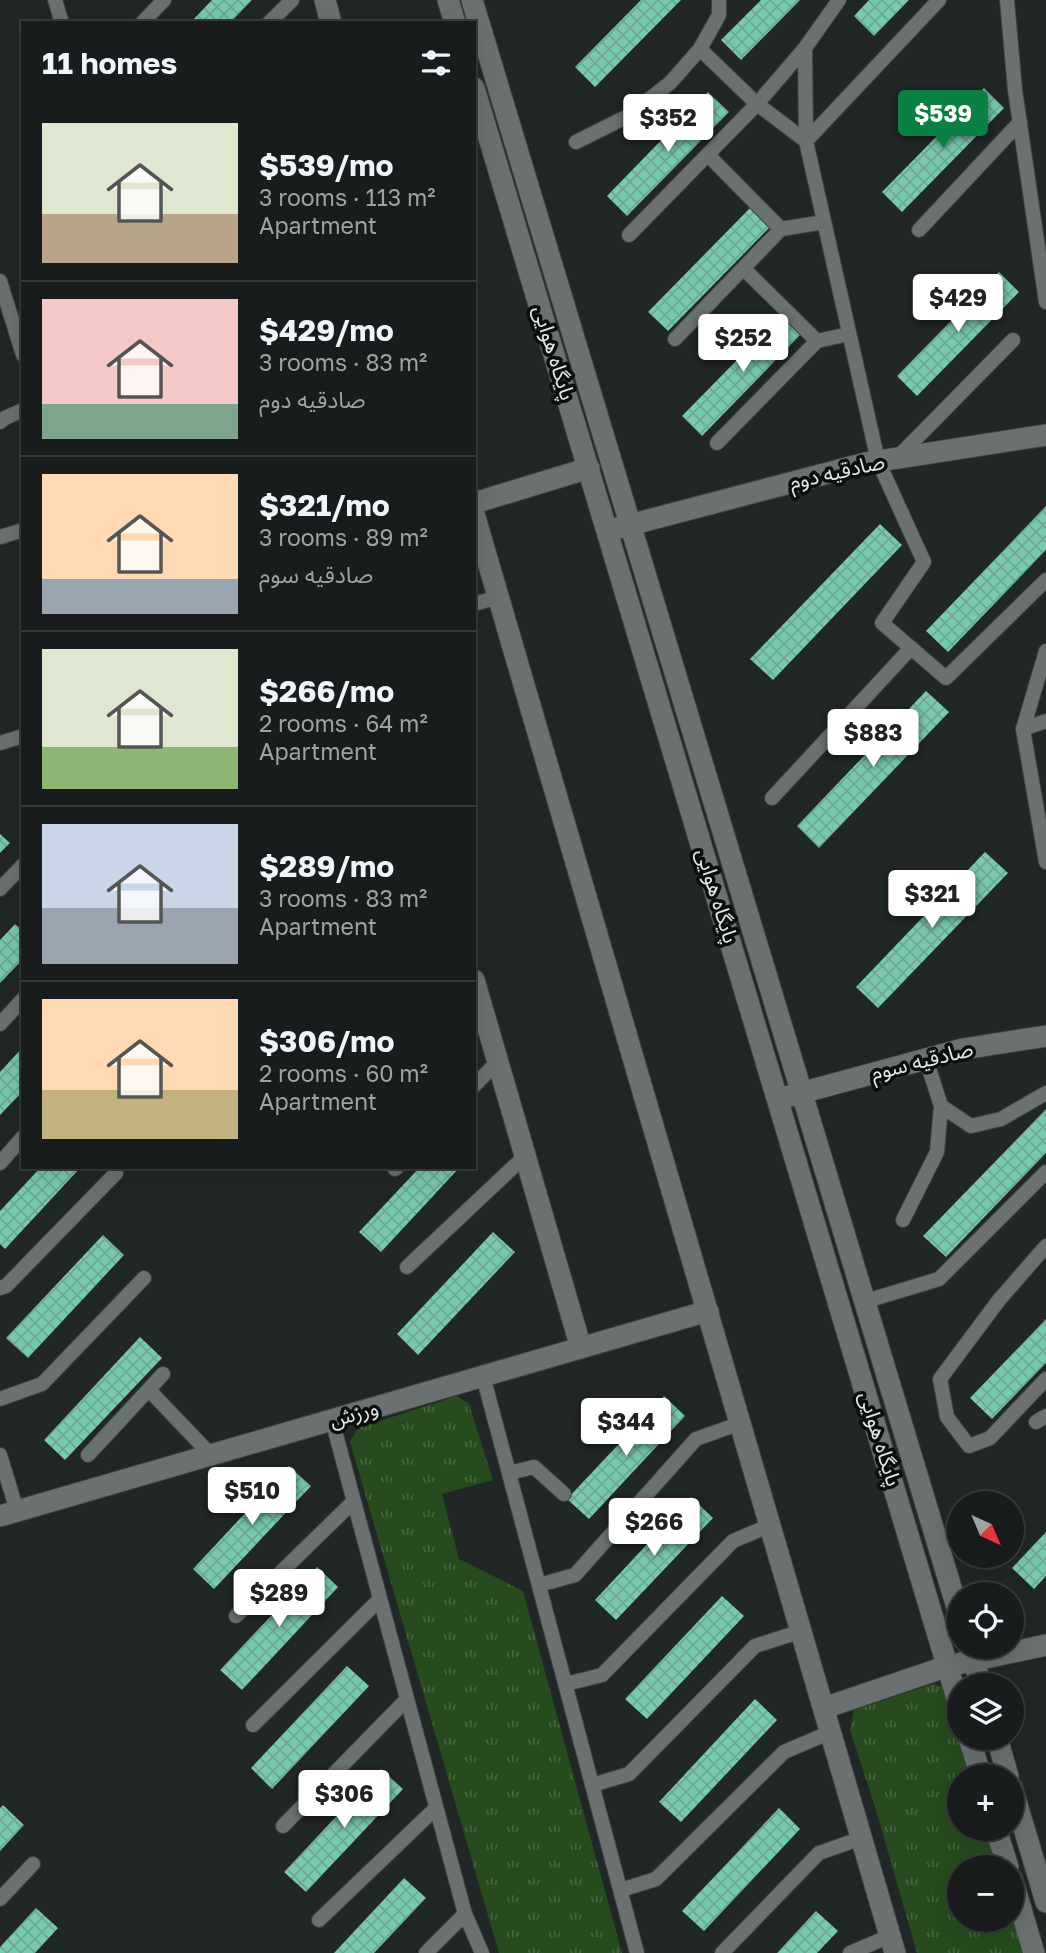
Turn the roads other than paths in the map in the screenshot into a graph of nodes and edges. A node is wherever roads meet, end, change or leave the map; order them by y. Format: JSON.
{"nodes":[{"id":1,"x":55,"y":0,"type":"edge"},
{"id":2,"x":164,"y":0,"type":"edge"},
{"id":3,"x":292,"y":0,"type":"edge"},
{"id":4,"x":325,"y":0,"type":"edge"},
{"id":5,"x":448,"y":0,"type":"edge"},
{"id":6,"x":472,"y":0,"type":"edge"},
{"id":7,"x":719,"y":0,"type":"edge"},
{"id":8,"x":839,"y":0,"type":"edge"},
{"id":9,"x":939,"y":0,"type":"edge"},
{"id":10,"x":1006,"y":0,"type":"edge"},
{"id":11,"x":61,"y":21,"type":"edge"},
{"id":12,"x":144,"y":21,"type":"edge"},
{"id":13,"x":271,"y":21,"type":"edge"},
{"id":14,"x":330,"y":21,"type":"edge"},
{"id":15,"x":453,"y":21,"type":"edge"},
{"id":16,"x":805,"y":48,"type":"junction"},
{"id":17,"x":699,"y":49,"type":"junction"},
{"id":18,"x":476,"y":95,"type":"edge"},
{"id":19,"x":757,"y":104,"type":"junction"},
{"id":20,"x":1020,"y":122,"type":"junction"},
{"id":21,"x":806,"y":141,"type":"junction"},
{"id":22,"x":576,"y":142,"type":"dead end"},
{"id":23,"x":708,"y":155,"type":"junction"},
{"id":24,"x":824,"y":222,"type":"junction"},
{"id":25,"x":780,"y":229,"type":"junction"},
{"id":26,"x":919,"y":230,"type":"dead end"},
{"id":27,"x":629,"y":235,"type":"dead end"},
{"id":28,"x":1043,"y":257,"type":"edge"},
{"id":29,"x":744,"y":270,"type":"junction"},
{"id":30,"x":0,"y":281,"type":"edge"},
{"id":31,"x":1046,"y":302,"type":"edge"},
{"id":32,"x":3,"y":303,"type":"edge"},
{"id":33,"x":849,"y":334,"type":"junction"},
{"id":34,"x":675,"y":339,"type":"dead end"},
{"id":35,"x":1013,"y":340,"type":"dead end"},
{"id":36,"x":817,"y":341,"type":"junction"},
{"id":37,"x":21,"y":350,"type":"edge"},
{"id":38,"x":21,"y":411,"type":"edge"},
{"id":39,"x":0,"y":422,"type":"edge"},
{"id":40,"x":1046,"y":435,"type":"edge"},
{"id":41,"x":717,"y":443,"type":"dead end"},
{"id":42,"x":887,"y":460,"type":"junction"},
{"id":43,"x":589,"y":468,"type":"junction"},
{"id":44,"x":476,"y":502,"type":"edge"},
{"id":45,"x":476,"y":521,"type":"edge"},
{"id":46,"x":632,"y":525,"type":"junction"},
{"id":47,"x":21,"y":531,"type":"edge"},
{"id":48,"x":608,"y":531,"type":"junction"},
{"id":49,"x":0,"y":537,"type":"edge"},
{"id":50,"x":1044,"y":587,"type":"edge"},
{"id":51,"x":498,"y":597,"type":"junction"},
{"id":52,"x":476,"y":603,"type":"edge"},
{"id":53,"x":912,"y":648,"type":"junction"},
{"id":54,"x":1046,"y":651,"type":"edge"},
{"id":55,"x":1046,"y":720,"type":"edge"},
{"id":56,"x":1023,"y":729,"type":"junction"},
{"id":57,"x":21,"y":737,"type":"edge"},
{"id":58,"x":0,"y":743,"type":"edge"},
{"id":59,"x":772,"y":798,"type":"dead end"},
{"id":60,"x":1046,"y":862,"type":"edge"},
{"id":61,"x":21,"y":867,"type":"edge"},
{"id":62,"x":0,"y":889,"type":"edge"},
{"id":63,"x":476,"y":987,"type":"edge"},
{"id":64,"x":21,"y":1001,"type":"edge"},
{"id":65,"x":0,"y":1024,"type":"edge"},
{"id":66,"x":1046,"y":1036,"type":"edge"},
{"id":67,"x":926,"y":1059,"type":"junction"},
{"id":68,"x":498,"y":1061,"type":"junction"},
{"id":69,"x":476,"y":1084,"type":"edge"},
{"id":70,"x":800,"y":1093,"type":"junction"},
{"id":71,"x":1046,"y":1093,"type":"edge"},
{"id":72,"x":778,"y":1099,"type":"junction"},
{"id":73,"x":941,"y":1106,"type":"junction"},
{"id":74,"x":21,"y":1139,"type":"edge"},
{"id":75,"x":525,"y":1156,"type":"junction"},
{"id":76,"x":0,"y":1163,"type":"edge"},
{"id":77,"x":1046,"y":1172,"type":"edge"},
{"id":78,"x":116,"y":1173,"type":"dead end"},
{"id":79,"x":903,"y":1220,"type":"dead end"},
{"id":80,"x":1046,"y":1246,"type":"edge"},
{"id":81,"x":407,"y":1267,"type":"dead end"},
{"id":82,"x":144,"y":1278,"type":"dead end"},
{"id":83,"x":0,"y":1288,"type":"edge"},
{"id":84,"x":863,"y":1302,"type":"junction"},
{"id":85,"x":708,"y":1311,"type":"junction"},
{"id":86,"x":581,"y":1348,"type":"junction"},
{"id":87,"x":163,"y":1374,"type":"dead end"},
{"id":88,"x":484,"y":1376,"type":"junction"},
{"id":89,"x":1046,"y":1379,"type":"edge"},
{"id":90,"x":149,"y":1390,"type":"junction"},
{"id":91,"x":0,"y":1399,"type":"edge"},
{"id":92,"x":332,"y":1420,"type":"junction"},
{"id":93,"x":741,"y":1423,"type":"junction"},
{"id":94,"x":0,"y":1455,"type":"edge"},
{"id":95,"x":88,"y":1455,"type":"dead end"},
{"id":96,"x":211,"y":1455,"type":"junction"},
{"id":97,"x":509,"y":1473,"type":"junction"},
{"id":98,"x":564,"y":1494,"type":"dead end"},
{"id":99,"x":353,"y":1502,"type":"junction"},
{"id":100,"x":8,"y":1513,"type":"edge"},
{"id":101,"x":771,"y":1525,"type":"junction"},
{"id":102,"x":949,"y":1582,"type":"edge"},
{"id":103,"x":539,"y":1586,"type":"junction"},
{"id":104,"x":380,"y":1599,"type":"junction"},
{"id":105,"x":236,"y":1616,"type":"dead end"},
{"id":106,"x":802,"y":1631,"type":"junction"},
{"id":107,"x":1046,"y":1644,"type":"edge"},
{"id":108,"x":1024,"y":1647,"type":"edge"},
{"id":109,"x":960,"y":1659,"type":"edge"},
{"id":110,"x":948,"y":1666,"type":"junction"},
{"id":111,"x":950,"y":1673,"type":"edge"},
{"id":112,"x":566,"y":1684,"type":"junction"},
{"id":113,"x":407,"y":1699,"type":"junction"},
{"id":114,"x":824,"y":1708,"type":"junction"},
{"id":115,"x":253,"y":1725,"type":"dead end"},
{"id":116,"x":831,"y":1732,"type":"junction"},
{"id":117,"x":593,"y":1785,"type":"junction"},
{"id":118,"x":436,"y":1808,"type":"junction"},
{"id":119,"x":283,"y":1825,"type":"dead end"},
{"id":120,"x":1024,"y":1828,"type":"edge"},
{"id":121,"x":862,"y":1838,"type":"junction"},
{"id":122,"x":33,"y":1864,"type":"dead end"},
{"id":123,"x":621,"y":1890,"type":"junction"},
{"id":124,"x":0,"y":1899,"type":"edge"},
{"id":125,"x":1046,"y":1902,"type":"edge"},
{"id":126,"x":464,"y":1914,"type":"junction"},
{"id":127,"x":1024,"y":1919,"type":"edge"},
{"id":128,"x":319,"y":1920,"type":"dead end"},
{"id":129,"x":893,"y":1945,"type":"edge"},
{"id":130,"x":426,"y":1953,"type":"edge"},
{"id":131,"x":482,"y":1953,"type":"edge"},
{"id":132,"x":637,"y":1953,"type":"edge"},
{"id":133,"x":722,"y":1953,"type":"edge"},
{"id":134,"x":850,"y":1953,"type":"edge"},
{"id":135,"x":1034,"y":1953,"type":"edge"}],
"edges":[{"from":1,"to":11,"type":"street"},
{"from":2,"to":12,"type":"street"},
{"from":3,"to":13,"type":"street"},
{"from":4,"to":14,"type":"main road"},
{"from":5,"to":15,"type":"main road"},
{"from":6,"to":46,"type":"main road","name":"پایگاه هوایی"},
{"from":7,"to":17,"type":"street"},
{"from":8,"to":16,"type":"street"},
{"from":9,"to":21,"type":"street"},
{"from":10,"to":20,"type":"street"},
{"from":16,"to":19,"type":"street"},
{"from":16,"to":21,"type":"street"},
{"from":17,"to":19,"type":"street"},
{"from":17,"to":22,"type":"street"},
{"from":18,"to":43,"type":"main road","name":"پایگاه هوایی"},
{"from":19,"to":21,"type":"street"},
{"from":19,"to":23,"type":"street"},
{"from":20,"to":26,"type":"street"},
{"from":20,"to":28,"type":"street"},
{"from":21,"to":24,"type":"street"},
{"from":23,"to":25,"type":"street"},
{"from":23,"to":27,"type":"street"},
{"from":24,"to":25,"type":"street"},
{"from":24,"to":33,"type":"street"},
{"from":25,"to":29,"type":"street"},
{"from":28,"to":31,"type":"street"},
{"from":29,"to":34,"type":"street"},
{"from":29,"to":36,"type":"street"},
{"from":30,"to":32,"type":"street"},
{"from":32,"to":37,"type":"street"},
{"from":33,"to":36,"type":"street"},
{"from":33,"to":42,"type":"street"},
{"from":35,"to":42,"type":"street"},
{"from":36,"to":41,"type":"street"},
{"from":38,"to":39,"type":"street"},
{"from":40,"to":42,"type":"main road","name":"صادقیه دوم"},
{"from":42,"to":46,"type":"main road","name":"صادقیه دوم"},
{"from":42,"to":53,"type":"street"},
{"from":43,"to":44,"type":"main road"},
{"from":43,"to":48,"type":"main road","name":"پایگاه هوایی"},
{"from":45,"to":51,"type":"main road"},
{"from":46,"to":48,"type":"main road","name":"صادقیه دوم"},
{"from":46,"to":70,"type":"main road","name":"پایگاه هوایی"},
{"from":47,"to":49,"type":"street"},
{"from":48,"to":72,"type":"main road","name":"پایگاه هوایی"},
{"from":50,"to":53,"type":"street"},
{"from":51,"to":52,"type":"street"},
{"from":51,"to":85,"type":"main road"},
{"from":53,"to":59,"type":"street"},
{"from":54,"to":56,"type":"street"},
{"from":55,"to":56,"type":"street"},
{"from":56,"to":60,"type":"street"},
{"from":57,"to":58,"type":"street"},
{"from":61,"to":62,"type":"street"},
{"from":63,"to":68,"type":"main road"},
{"from":64,"to":65,"type":"street"},
{"from":66,"to":67,"type":"main road","name":"صادقیه سوم"},
{"from":67,"to":70,"type":"main road","name":"صادقیه سوم"},
{"from":67,"to":73,"type":"street"},
{"from":68,"to":69,"type":"street"},
{"from":68,"to":75,"type":"main road"},
{"from":70,"to":72,"type":"main road","name":"صادقیه سوم"},
{"from":70,"to":84,"type":"main road","name":"پایگاه هوایی"},
{"from":71,"to":73,"type":"street"},
{"from":72,"to":110,"type":"main road","name":"پایگاه هوایی"},
{"from":73,"to":79,"type":"street"},
{"from":74,"to":76,"type":"street"},
{"from":75,"to":81,"type":"street"},
{"from":75,"to":86,"type":"main road"},
{"from":77,"to":84,"type":"street"},
{"from":78,"to":83,"type":"street"},
{"from":80,"to":89,"type":"street"},
{"from":82,"to":91,"type":"street"},
{"from":84,"to":102,"type":"main road","name":"پایگاه هوایی"},
{"from":85,"to":86,"type":"main road","name":"ورزش"},
{"from":85,"to":93,"type":"main road"},
{"from":86,"to":88,"type":"main road","name":"ورزش"},
{"from":87,"to":90,"type":"street"},
{"from":88,"to":92,"type":"main road","name":"ورزش"},
{"from":88,"to":97,"type":"street"},
{"from":90,"to":95,"type":"street"},
{"from":90,"to":96,"type":"street"},
{"from":92,"to":96,"type":"main road","name":"ورزش"},
{"from":92,"to":99,"type":"street"},
{"from":93,"to":101,"type":"main road"},
{"from":93,"to":103,"type":"street"},
{"from":94,"to":100,"type":"street"},
{"from":96,"to":100,"type":"main road","name":"ورزش"},
{"from":97,"to":98,"type":"street"},
{"from":97,"to":103,"type":"street"},
{"from":99,"to":104,"type":"street"},
{"from":99,"to":105,"type":"street"},
{"from":101,"to":106,"type":"main road"},
{"from":101,"to":112,"type":"street"},
{"from":103,"to":112,"type":"street"},
{"from":104,"to":113,"type":"street"},
{"from":104,"to":115,"type":"street"},
{"from":106,"to":114,"type":"main road"},
{"from":106,"to":117,"type":"street"},
{"from":107,"to":108,"type":"main road"},
{"from":109,"to":110,"type":"main road"},
{"from":110,"to":111,"type":"main road","name":"پایگاه هوایی"},
{"from":110,"to":114,"type":"main road"},
{"from":112,"to":117,"type":"street"},
{"from":113,"to":118,"type":"street"},
{"from":113,"to":119,"type":"street"},
{"from":114,"to":116,"type":"main road"},
{"from":116,"to":121,"type":"main road"},
{"from":116,"to":123,"type":"street"},
{"from":117,"to":123,"type":"street"},
{"from":118,"to":126,"type":"street"},
{"from":118,"to":128,"type":"street"},
{"from":120,"to":125,"type":"main road"},
{"from":121,"to":129,"type":"main road"},
{"from":121,"to":133,"type":"street"},
{"from":122,"to":124,"type":"street"},
{"from":123,"to":132,"type":"street"},
{"from":126,"to":130,"type":"street"},
{"from":126,"to":131,"type":"street"},
{"from":127,"to":135,"type":"main road"},
{"from":129,"to":134,"type":"street"}]}
